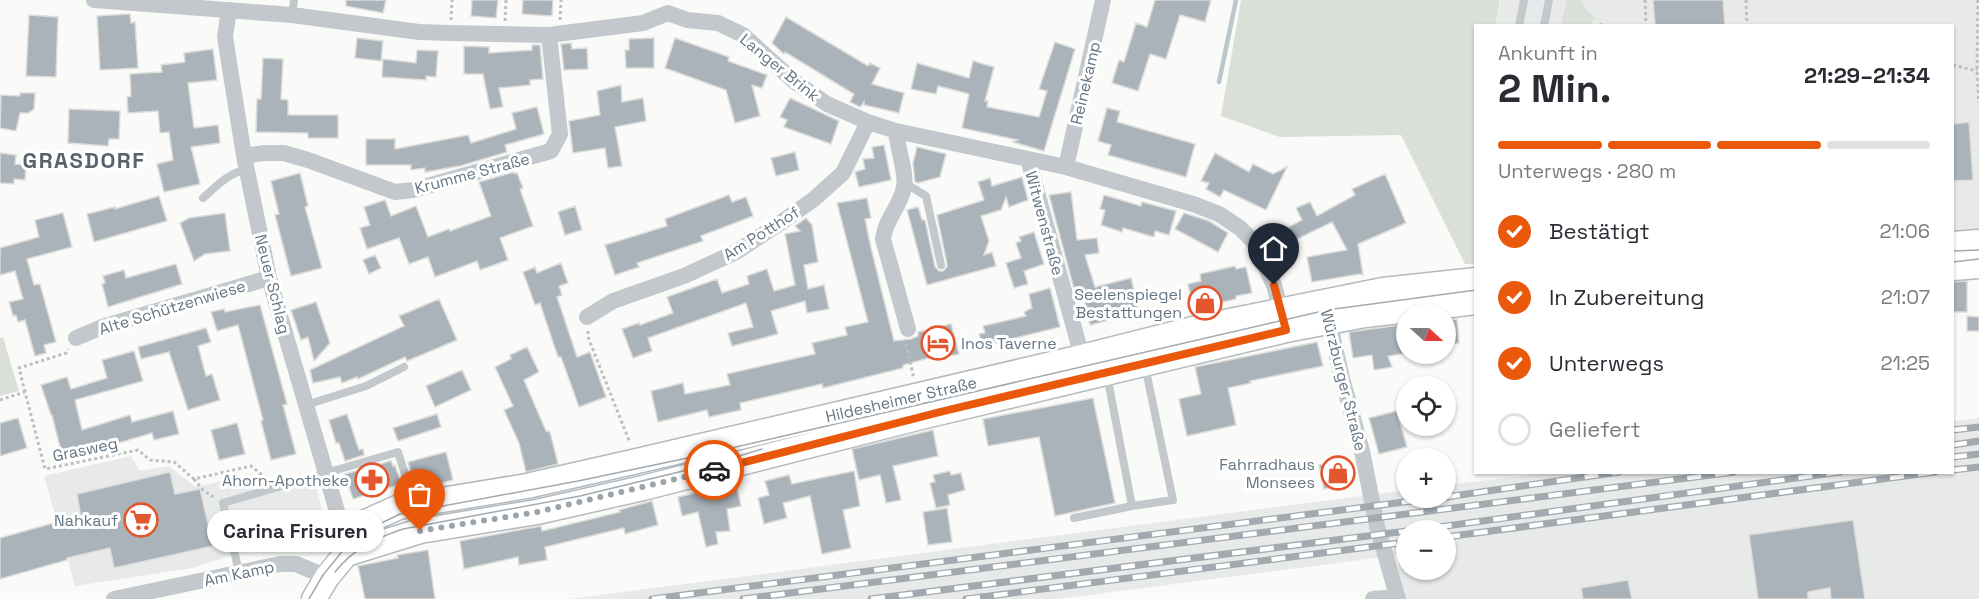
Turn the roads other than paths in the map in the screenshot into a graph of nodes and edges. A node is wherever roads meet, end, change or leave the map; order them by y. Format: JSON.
{"nodes":[{"id":1,"x":94,"y":0,"type":"edge"},
{"id":2,"x":1103,"y":0,"type":"edge"},
{"id":3,"x":1524,"y":0,"type":"edge"},
{"id":4,"x":1550,"y":0,"type":"edge"},
{"id":5,"x":667,"y":6,"type":"edge"},
{"id":6,"x":240,"y":7,"type":"edge"},
{"id":7,"x":293,"y":8,"type":"edge"},
{"id":8,"x":1519,"y":24,"type":"edge"},
{"id":9,"x":1544,"y":24,"type":"edge"},
{"id":10,"x":549,"y":35,"type":"junction"},
{"id":11,"x":868,"y":122,"type":"junction"},
{"id":12,"x":896,"y":131,"type":"junction"},
{"id":13,"x":1028,"y":159,"type":"junction"},
{"id":14,"x":245,"y":163,"type":"junction"},
{"id":15,"x":1066,"y":167,"type":"junction"},
{"id":16,"x":905,"y":183,"type":"junction"},
{"id":17,"x":203,"y":198,"type":"dead end"},
{"id":18,"x":1979,"y":242,"type":"edge"},
{"id":19,"x":1954,"y":244,"type":"edge"},
{"id":20,"x":941,"y":265,"type":"dead end"},
{"id":21,"x":1979,"y":266,"type":"edge"},
{"id":22,"x":1954,"y":268,"type":"edge"},
{"id":23,"x":269,"y":278,"type":"junction"},
{"id":24,"x":1474,"y":280,"type":"edge"},
{"id":25,"x":1474,"y":302,"type":"edge"},
{"id":26,"x":1327,"y":311,"type":"junction"},
{"id":27,"x":587,"y":318,"type":"road end"},
{"id":28,"x":1284,"y":320,"type":"junction"},
{"id":29,"x":908,"y":329,"type":"road end"},
{"id":30,"x":76,"y":338,"type":"road end"},
{"id":31,"x":1082,"y":357,"type":"junction"},
{"id":32,"x":1144,"y":363,"type":"junction"},
{"id":33,"x":404,"y":367,"type":"dead end"},
{"id":34,"x":1107,"y":371,"type":"junction"},
{"id":35,"x":306,"y":405,"type":"junction"},
{"id":36,"x":327,"y":474,"type":"junction"},
{"id":37,"x":414,"y":504,"type":"junction"},
{"id":38,"x":1132,"y":506,"type":"junction"},
{"id":39,"x":1074,"y":518,"type":"dead end"},
{"id":40,"x":346,"y":554,"type":"junction"},
{"id":41,"x":239,"y":572,"type":"junction"},
{"id":42,"x":327,"y":577,"type":"junction"},
{"id":43,"x":1398,"y":598,"type":"edge"},
{"id":44,"x":114,"y":599,"type":"edge"},
{"id":45,"x":314,"y":599,"type":"edge"},
{"id":46,"x":1373,"y":599,"type":"edge"}],
"edges":[{"from":1,"to":6,"type":"street","name":"Langer Brink"},
{"from":2,"to":15,"type":"street","name":"Reinekamp"},
{"from":3,"to":8,"type":"lane"},
{"from":4,"to":9,"type":"lane"},
{"from":5,"to":10,"type":"street","name":"Langer Brink"},
{"from":5,"to":11,"type":"street","name":"Langer Brink"},
{"from":6,"to":7,"type":"street","name":"Langer Brink"},
{"from":6,"to":14,"type":"street","name":"Neuer Schlag"},
{"from":7,"to":10,"type":"street","name":"Langer Brink"},
{"from":10,"to":14,"type":"street","name":"Krumme Straße"},
{"from":11,"to":12,"type":"street","name":"Langer Brink"},
{"from":11,"to":27,"type":"street","name":"Am Potthof"},
{"from":12,"to":13,"type":"street","name":"Langer Brink"},
{"from":12,"to":16,"type":"street"},
{"from":13,"to":15,"type":"street","name":"Langer Brink"},
{"from":13,"to":31,"type":"street","name":"Witwenstraße"},
{"from":14,"to":17,"type":"lane"},
{"from":14,"to":23,"type":"street","name":"Neuer Schlag"},
{"from":15,"to":28,"type":"street","name":"Langer Brink"},
{"from":16,"to":20,"type":"lane"},
{"from":16,"to":29,"type":"street"},
{"from":18,"to":19,"type":"street"},
{"from":21,"to":22,"type":"street"},
{"from":23,"to":30,"type":"street","name":"Alte Schützenwiese"},
{"from":23,"to":35,"type":"street","name":"Neuer Schlag"},
{"from":24,"to":26,"type":"street","name":"Hildesheimer Straße"},
{"from":25,"to":26,"type":"street","name":"Hildesheimer Straße"},
{"from":26,"to":28,"type":"street","name":"Hildesheimer Straße"},
{"from":26,"to":43,"type":"street","name":"Würzburger Straße"},
{"from":28,"to":31,"type":"street","name":"Hildesheimer Straße"},
{"from":28,"to":32,"type":"street","name":"Hildesheimer Straße"},
{"from":31,"to":37,"type":"street","name":"Hildesheimer Straße"},
{"from":32,"to":34,"type":"street","name":"Hildesheimer Straße"},
{"from":32,"to":38,"type":"lane"},
{"from":33,"to":35,"type":"lane"},
{"from":34,"to":38,"type":"lane"},
{"from":34,"to":40,"type":"street","name":"Hildesheimer Straße"},
{"from":35,"to":36,"type":"street","name":"Neuer Schlag"},
{"from":36,"to":37,"type":"lane"},
{"from":36,"to":40,"type":"street","name":"Neuer Schlag"},
{"from":36,"to":41,"type":"lane"},
{"from":37,"to":40,"type":"street","name":"Hildesheimer Straße"},
{"from":38,"to":39,"type":"lane"},
{"from":40,"to":42,"type":"street","name":"Hildesheimer Straße"},
{"from":41,"to":42,"type":"street","name":"Am Kamp"},
{"from":41,"to":44,"type":"street","name":"Am Kamp"},
{"from":42,"to":45,"type":"street","name":"Hildesheimer Straße"},
{"from":43,"to":46,"type":"street"}]}
